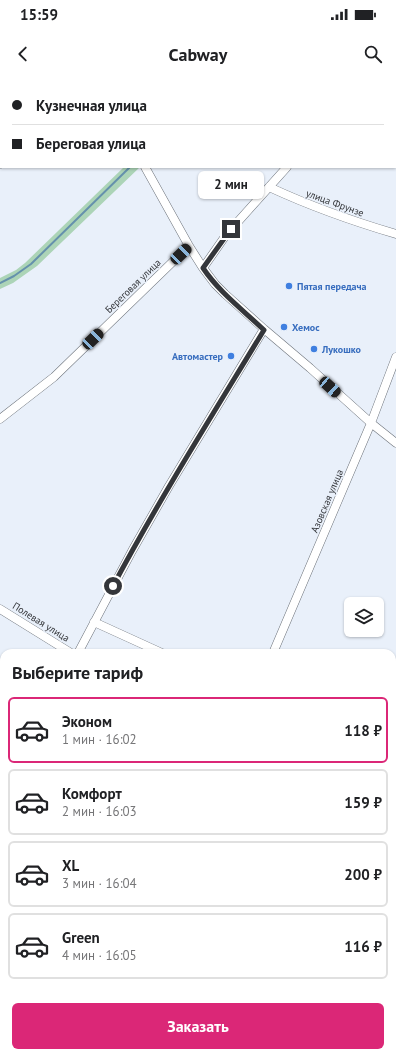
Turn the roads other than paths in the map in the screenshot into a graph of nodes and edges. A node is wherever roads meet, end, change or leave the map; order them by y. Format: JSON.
{"nodes":[{"id":1,"x":146,"y":168,"type":"edge"},
{"id":2,"x":286,"y":168,"type":"edge"},
{"id":3,"x":268,"y":187,"type":"junction"},
{"id":4,"x":396,"y":234,"type":"edge"},
{"id":5,"x":189,"y":246,"type":"junction"},
{"id":6,"x":203,"y":268,"type":"junction"},
{"id":7,"x":264,"y":330,"type":"junction"},
{"id":8,"x":396,"y":357,"type":"edge"},
{"id":9,"x":0,"y":419,"type":"edge"},
{"id":10,"x":371,"y":423,"type":"junction"},
{"id":11,"x":396,"y":443,"type":"edge"},
{"id":12,"x":0,"y":609,"type":"edge"},
{"id":13,"x":94,"y":622,"type":"junction"},
{"id":14,"x":65,"y":649,"type":"edge"},
{"id":15,"x":80,"y":649,"type":"edge"},
{"id":16,"x":153,"y":649,"type":"edge"},
{"id":17,"x":275,"y":649,"type":"edge"}],
"edges":[{"from":1,"to":5,"type":"street"},
{"from":2,"to":3,"type":"street"},
{"from":3,"to":4,"type":"street","name":"улица Фрунзе"},
{"from":3,"to":6,"type":"street"},
{"from":5,"to":6,"type":"street"},
{"from":5,"to":9,"type":"street","name":"Береговая улица"},
{"from":6,"to":7,"type":"street"},
{"from":7,"to":10,"type":"street"},
{"from":7,"to":13,"type":"street"},
{"from":8,"to":10,"type":"street","name":"Азовская улица"},
{"from":10,"to":11,"type":"street"},
{"from":10,"to":17,"type":"street","name":"Азовская улица"},
{"from":12,"to":14,"type":"street","name":"Полевая улица"},
{"from":13,"to":15,"type":"street"},
{"from":13,"to":16,"type":"street"}]}
